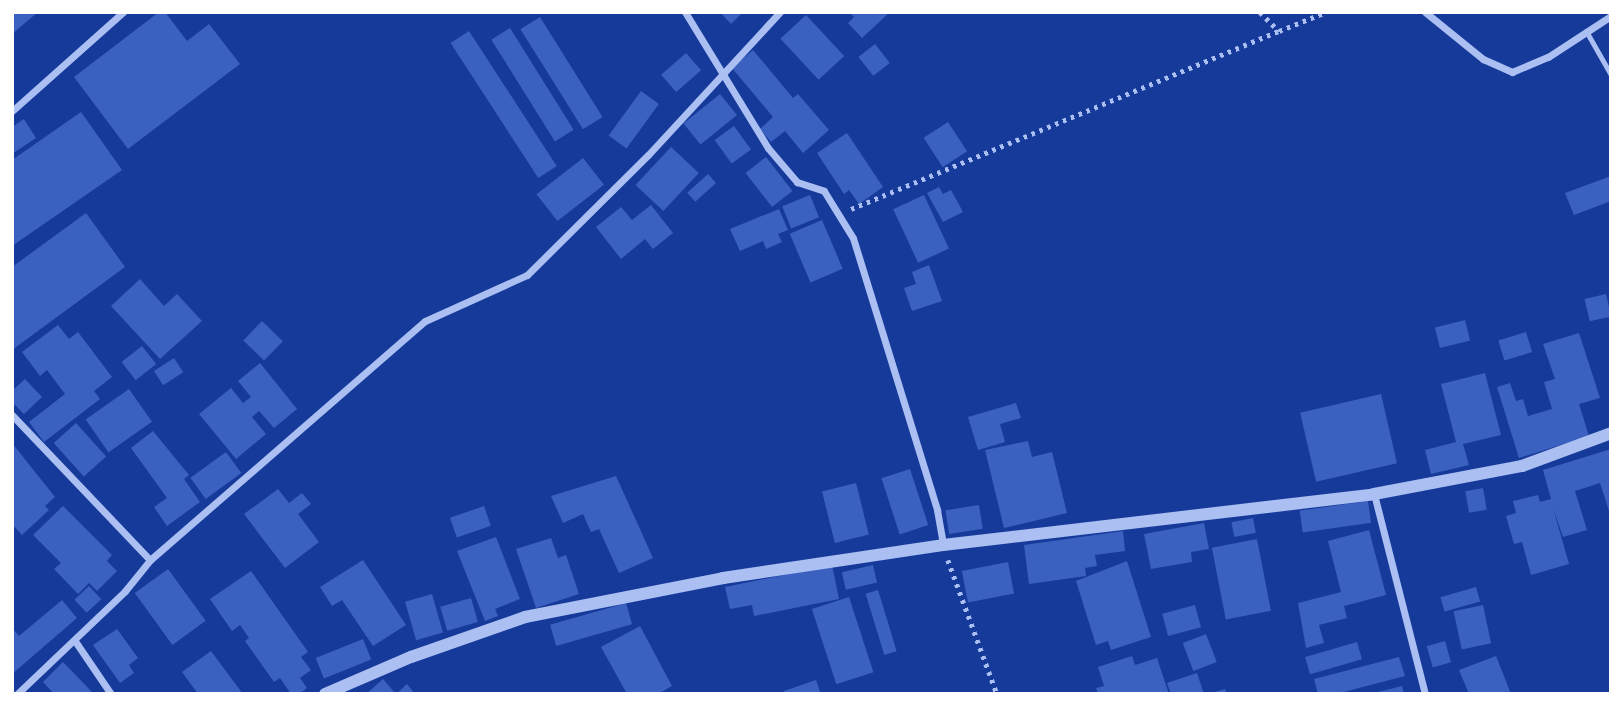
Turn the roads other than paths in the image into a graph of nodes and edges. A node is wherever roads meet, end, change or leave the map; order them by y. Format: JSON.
{"nodes":[{"id":1,"x":123,"y":12,"type":"edge"},
{"id":2,"x":685,"y":12,"type":"edge"},
{"id":3,"x":780,"y":12,"type":"edge"},
{"id":4,"x":1425,"y":12,"type":"edge"},
{"id":5,"x":1611,"y":16,"type":"edge"},
{"id":6,"x":1586,"y":31,"type":"junction"},
{"id":7,"x":719,"y":73,"type":"junction"},
{"id":8,"x":1611,"y":75,"type":"edge"},
{"id":9,"x":12,"y":111,"type":"edge"},
{"id":10,"x":12,"y":415,"type":"edge"},
{"id":11,"x":1611,"y":433,"type":"edge"},
{"id":12,"x":1374,"y":494,"type":"junction"},
{"id":13,"x":943,"y":545,"type":"junction"},
{"id":14,"x":150,"y":560,"type":"junction"},
{"id":15,"x":75,"y":641,"type":"junction"},
{"id":16,"x":17,"y":694,"type":"edge"},
{"id":17,"x":111,"y":694,"type":"edge"},
{"id":18,"x":325,"y":694,"type":"edge"},
{"id":19,"x":1425,"y":694,"type":"edge"}],
"edges":[{"from":1,"to":9,"type":"street"},
{"from":2,"to":7,"type":"street"},
{"from":3,"to":7,"type":"street"},
{"from":4,"to":6,"type":"street"},
{"from":5,"to":6,"type":"street"},
{"from":6,"to":8,"type":"lane"},
{"from":7,"to":13,"type":"street"},
{"from":7,"to":14,"type":"street"},
{"from":10,"to":14,"type":"street"},
{"from":11,"to":12,"type":"street"},
{"from":12,"to":13,"type":"street"},
{"from":12,"to":19,"type":"street"},
{"from":13,"to":18,"type":"street"},
{"from":14,"to":15,"type":"street"},
{"from":15,"to":16,"type":"street"},
{"from":15,"to":17,"type":"street"}]}
